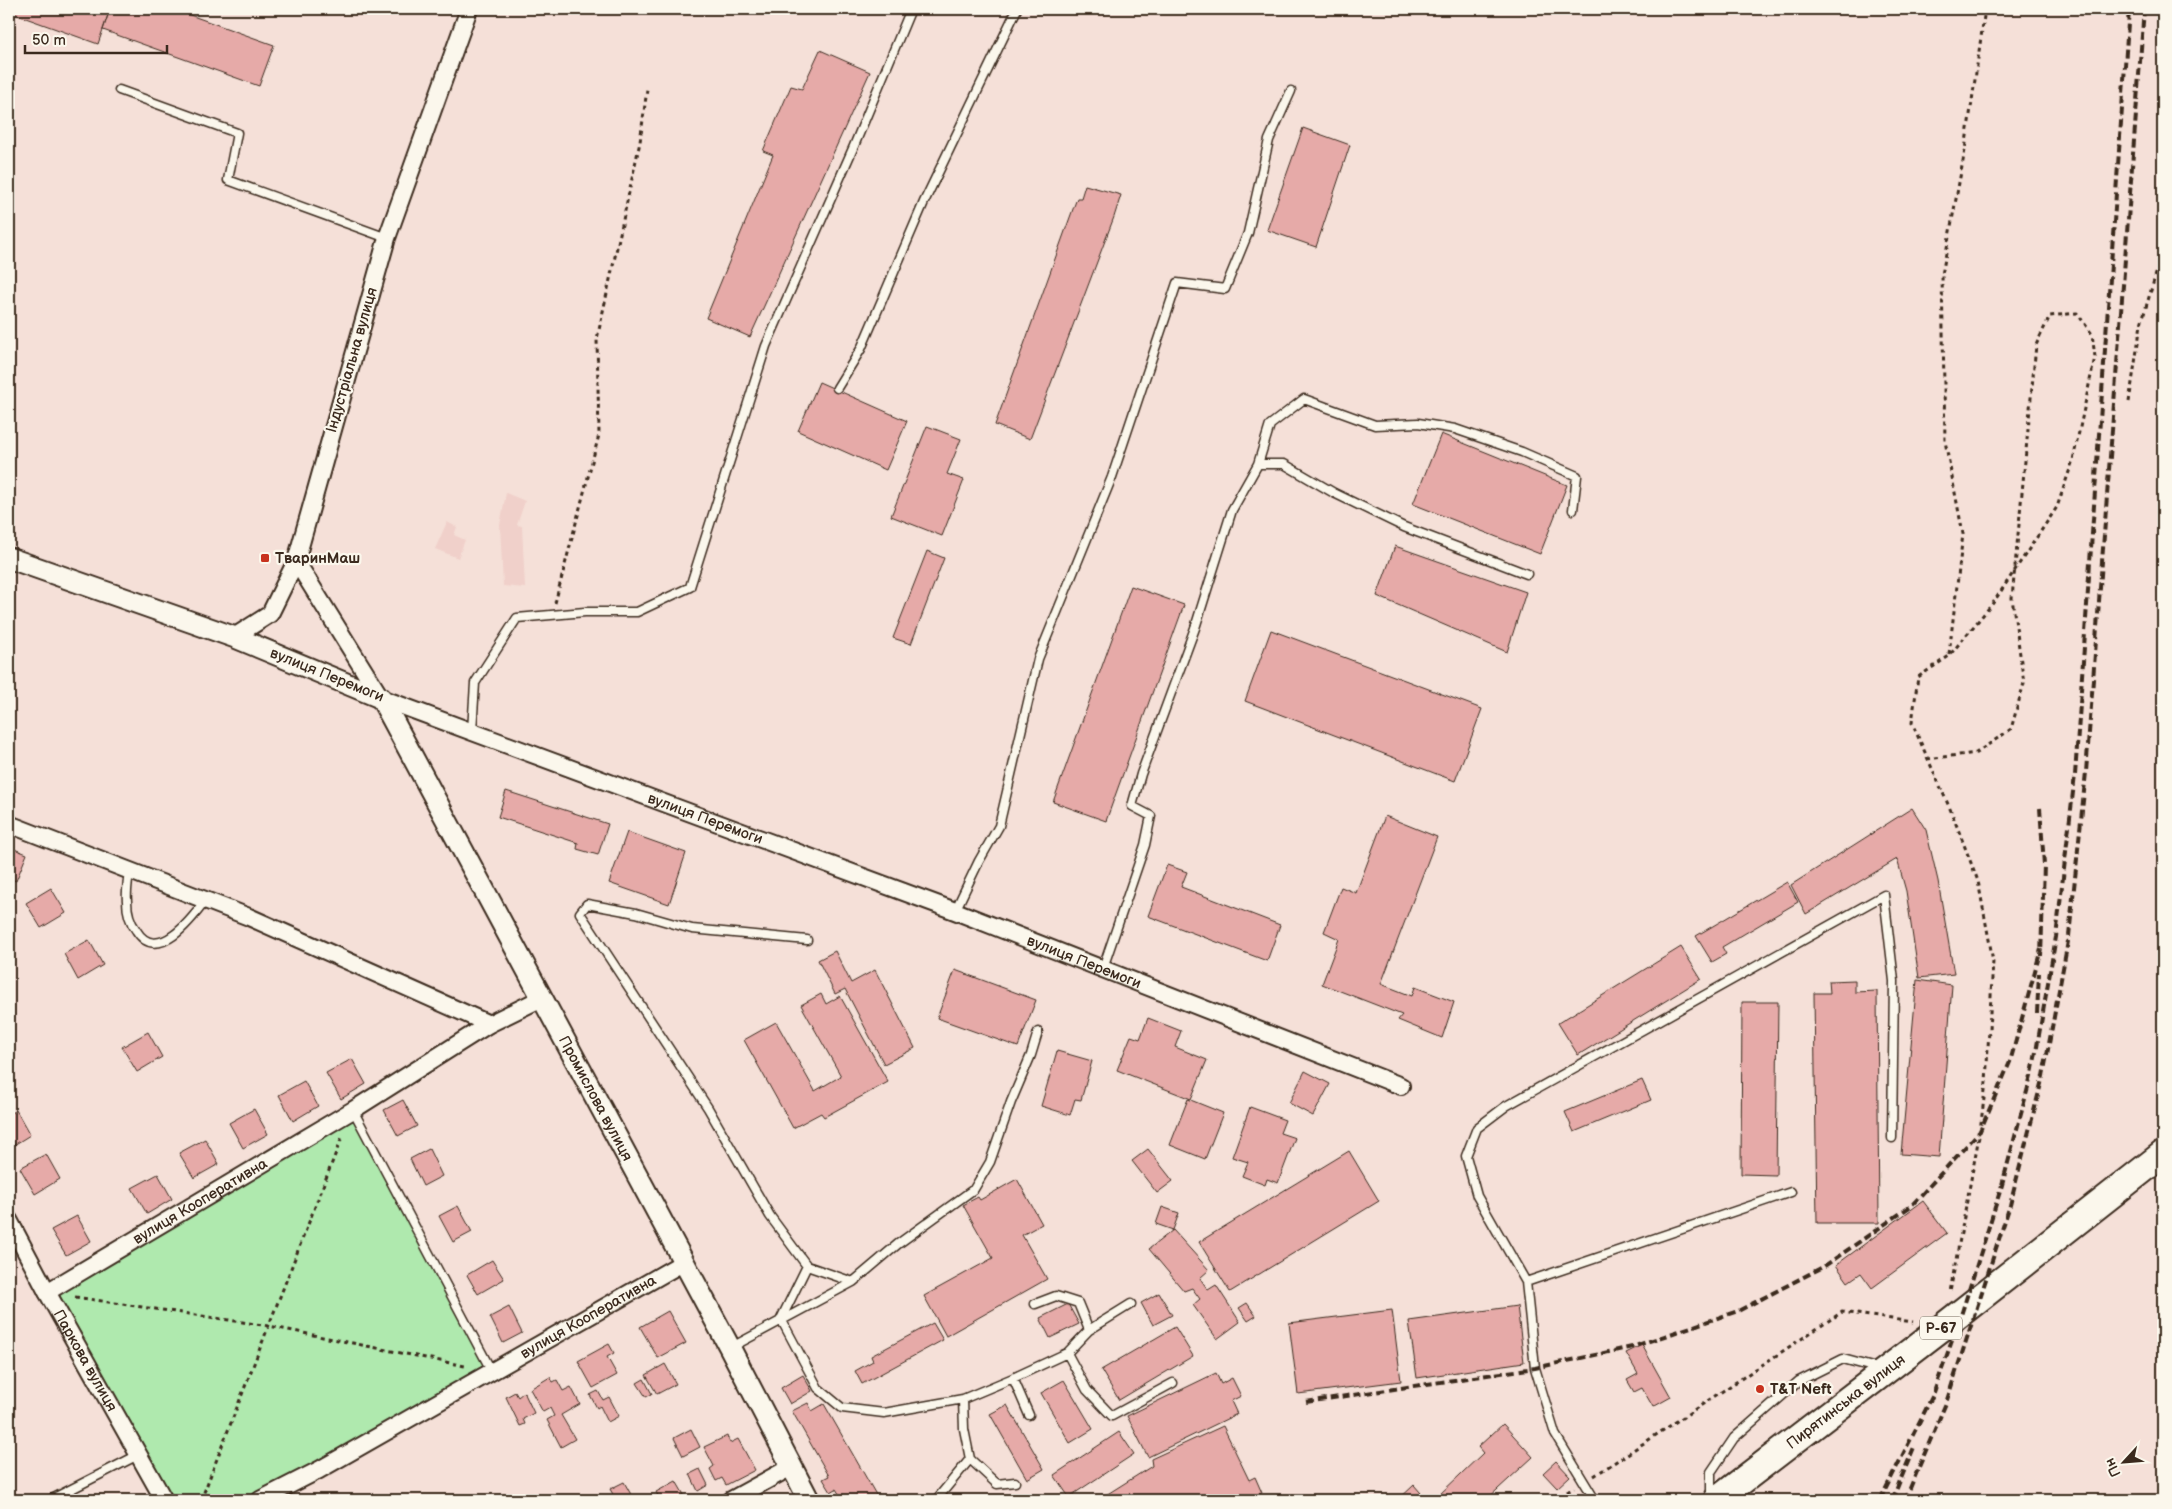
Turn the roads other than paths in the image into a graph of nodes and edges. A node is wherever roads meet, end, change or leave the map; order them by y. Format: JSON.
{"nodes":[{"id":1,"x":469,"y":9,"type":"edge"},
{"id":2,"x":911,"y":9,"type":"edge"},
{"id":3,"x":1017,"y":9,"type":"edge"},
{"id":4,"x":119,"y":90,"type":"dead end"},
{"id":5,"x":1291,"y":91,"type":"dead end"},
{"id":6,"x":387,"y":238,"type":"junction"},
{"id":7,"x":838,"y":388,"type":"dead end"},
{"id":8,"x":1258,"y":464,"type":"junction"},
{"id":9,"x":1572,"y":510,"type":"dead end"},
{"id":10,"x":9,"y":558,"type":"edge"},
{"id":11,"x":296,"y":561,"type":"junction"},
{"id":12,"x":1527,"y":574,"type":"dead end"},
{"id":13,"x":234,"y":637,"type":"junction"},
{"id":14,"x":381,"y":698,"type":"junction"},
{"id":15,"x":472,"y":731,"type":"junction"},
{"id":16,"x":9,"y":824,"type":"edge"},
{"id":17,"x":129,"y":871,"type":"junction"},
{"id":18,"x":206,"y":900,"type":"junction"},
{"id":19,"x":955,"y":911,"type":"junction"},
{"id":20,"x":807,"y":940,"type":"dead end"},
{"id":21,"x":1103,"y":968,"type":"junction"},
{"id":22,"x":542,"y":998,"type":"junction"},
{"id":23,"x":488,"y":1024,"type":"junction"},
{"id":24,"x":1038,"y":1032,"type":"dead end"},
{"id":25,"x":1401,"y":1086,"type":"dead end"},
{"id":26,"x":353,"y":1110,"type":"junction"},
{"id":27,"x":1892,"y":1138,"type":"dead end"},
{"id":28,"x":2163,"y":1154,"type":"edge"},
{"id":29,"x":1792,"y":1192,"type":"dead end"},
{"id":30,"x":9,"y":1220,"type":"edge"},
{"id":31,"x":684,"y":1262,"type":"junction"},
{"id":32,"x":807,"y":1266,"type":"junction"},
{"id":33,"x":853,"y":1282,"type":"junction"},
{"id":34,"x":1526,"y":1282,"type":"junction"},
{"id":35,"x":47,"y":1292,"type":"junction"},
{"id":36,"x":1035,"y":1304,"type":"dead end"},
{"id":37,"x":1131,"y":1304,"type":"dead end"},
{"id":38,"x":781,"y":1319,"type":"junction"},
{"id":39,"x":1088,"y":1330,"type":"junction"},
{"id":40,"x":730,"y":1348,"type":"junction"},
{"id":41,"x":1067,"y":1353,"type":"junction"},
{"id":42,"x":1886,"y":1370,"type":"junction"},
{"id":43,"x":492,"y":1372,"type":"junction"},
{"id":44,"x":1013,"y":1378,"type":"junction"},
{"id":45,"x":1173,"y":1383,"type":"dead end"},
{"id":46,"x":963,"y":1399,"type":"junction"},
{"id":47,"x":1029,"y":1415,"type":"dead end"},
{"id":48,"x":138,"y":1455,"type":"junction"},
{"id":49,"x":970,"y":1459,"type":"junction"},
{"id":50,"x":791,"y":1467,"type":"junction"},
{"id":51,"x":1014,"y":1482,"type":"dead end"},
{"id":52,"x":50,"y":1500,"type":"edge"},
{"id":53,"x":164,"y":1500,"type":"edge"},
{"id":54,"x":260,"y":1500,"type":"edge"},
{"id":55,"x":732,"y":1500,"type":"edge"},
{"id":56,"x":809,"y":1500,"type":"edge"},
{"id":57,"x":936,"y":1500,"type":"edge"},
{"id":58,"x":1596,"y":1500,"type":"edge"},
{"id":59,"x":1712,"y":1500,"type":"edge"},
{"id":60,"x":1717,"y":1500,"type":"edge"}],
"edges":[{"from":1,"to":6,"type":"street","name":"Індустріальна вулиця"},
{"from":2,"to":15,"type":"lane"},
{"from":3,"to":7,"type":"lane"},
{"from":4,"to":6,"type":"lane"},
{"from":5,"to":19,"type":"lane"},
{"from":6,"to":11,"type":"street","name":"Індустріальна вулиця"},
{"from":8,"to":9,"type":"lane"},
{"from":8,"to":12,"type":"lane"},
{"from":8,"to":21,"type":"lane"},
{"from":10,"to":13,"type":"street","name":"вулиця Перемоги"},
{"from":11,"to":13,"type":"street","name":"Індустріальна вулиця"},
{"from":11,"to":14,"type":"street"},
{"from":13,"to":14,"type":"street","name":"вулиця Перемоги"},
{"from":14,"to":15,"type":"street","name":"вулиця Перемоги"},
{"from":14,"to":22,"type":"street","name":"Промислова вулиця"},
{"from":15,"to":19,"type":"street","name":"вулиця Перемоги"},
{"from":16,"to":17,"type":"street"},
{"from":17,"to":18,"type":"street"},
{"from":17,"to":18,"type":"lane"},
{"from":18,"to":23,"type":"street"},
{"from":19,"to":21,"type":"street","name":"вулиця Перемоги"},
{"from":20,"to":32,"type":"lane"},
{"from":21,"to":25,"type":"street","name":"вулиця Перемоги"},
{"from":22,"to":23,"type":"street","name":"вулиця Кооперативна"},
{"from":22,"to":31,"type":"street","name":"Промислова вулиця"},
{"from":23,"to":26,"type":"street","name":"вулиця Кооперативна"},
{"from":24,"to":33,"type":"lane"},
{"from":26,"to":35,"type":"street","name":"вулиця Кооперативна"},
{"from":26,"to":43,"type":"lane"},
{"from":27,"to":34,"type":"lane"},
{"from":28,"to":42,"type":"main road","name":"Пирятинська вулиця","number":"Р-67"},
{"from":29,"to":34,"type":"lane"},
{"from":30,"to":35,"type":"street","name":"Паркова вулиця"},
{"from":31,"to":40,"type":"street","name":"Промислова вулиця"},
{"from":31,"to":43,"type":"street","name":"вулиця Кооперативна"},
{"from":32,"to":33,"type":"lane"},
{"from":32,"to":38,"type":"lane"},
{"from":33,"to":38,"type":"lane"},
{"from":34,"to":58,"type":"lane"},
{"from":35,"to":48,"type":"street","name":"Паркова вулиця"},
{"from":36,"to":39,"type":"lane"},
{"from":37,"to":39,"type":"lane"},
{"from":38,"to":40,"type":"lane"},
{"from":38,"to":46,"type":"lane"},
{"from":39,"to":41,"type":"lane"},
{"from":40,"to":50,"type":"street","name":"Промислова вулиця"},
{"from":41,"to":44,"type":"lane"},
{"from":41,"to":45,"type":"lane"},
{"from":42,"to":59,"type":"lane"},
{"from":42,"to":60,"type":"main road","name":"Пирятинська вулиця","number":"Р-67"},
{"from":43,"to":54,"type":"street","name":"вулиця Кооперативна"},
{"from":44,"to":46,"type":"lane"},
{"from":44,"to":47,"type":"lane"},
{"from":46,"to":49,"type":"lane"},
{"from":48,"to":52,"type":"lane"},
{"from":48,"to":53,"type":"street","name":"Паркова вулиця"},
{"from":49,"to":51,"type":"lane"},
{"from":49,"to":57,"type":"lane"},
{"from":50,"to":55,"type":"street"},
{"from":50,"to":56,"type":"street","name":"Промислова вулиця"}]}
